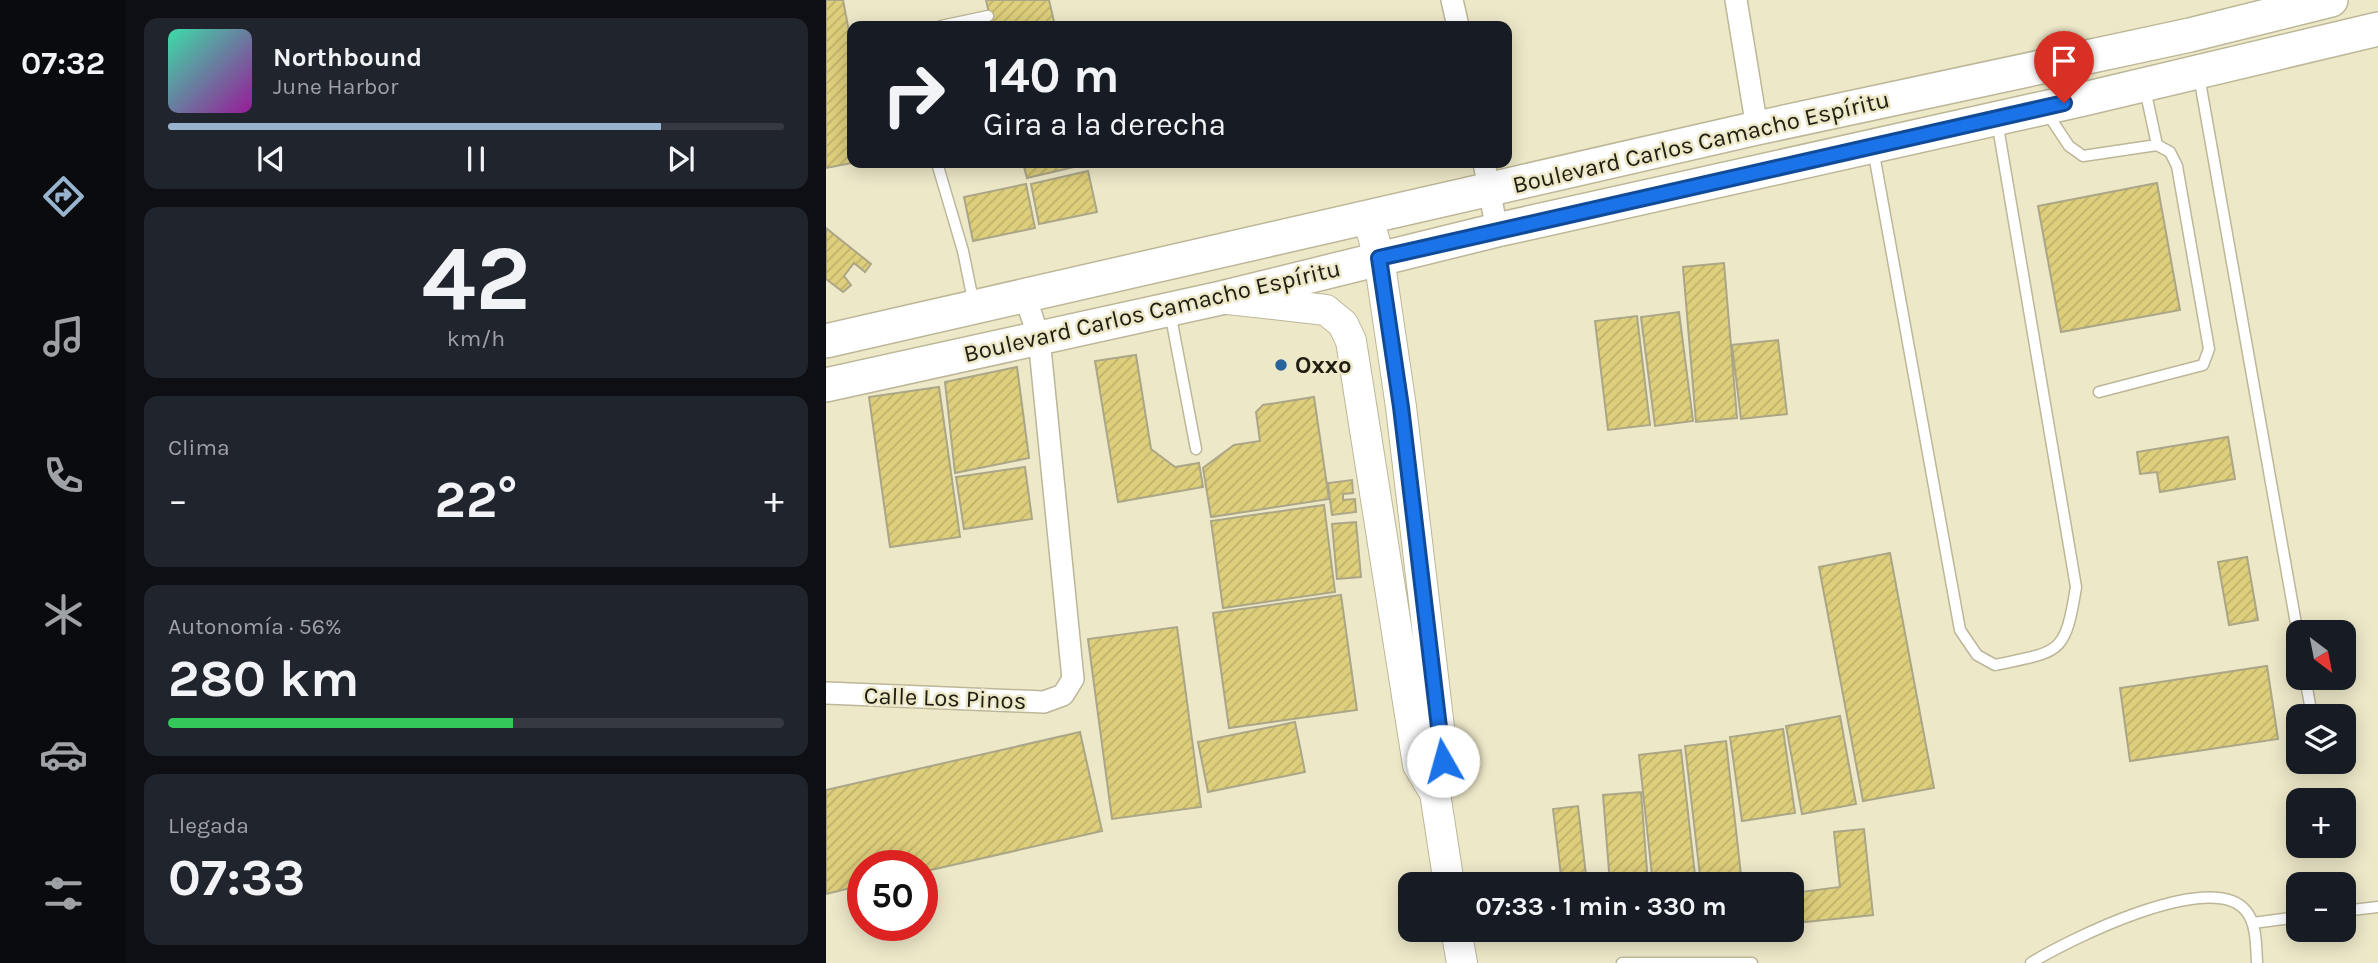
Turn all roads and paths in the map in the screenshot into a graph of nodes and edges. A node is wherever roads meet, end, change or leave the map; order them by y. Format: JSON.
{"nodes":[{"id":1,"x":1452,"y":0,"type":"edge"},
{"id":2,"x":1736,"y":0,"type":"edge"},
{"id":3,"x":2331,"y":0,"type":"edge"},
{"id":4,"x":988,"y":16,"type":"dead end"},
{"id":5,"x":964,"y":21,"type":"edge"},
{"id":6,"x":1457,"y":21,"type":"edge"},
{"id":7,"x":2378,"y":29,"type":"edge"},
{"id":8,"x":2198,"y":72,"type":"junction"},
{"id":9,"x":2144,"y":85,"type":"junction"},
{"id":10,"x":2043,"y":108,"type":"junction"},
{"id":11,"x":1997,"y":118,"type":"junction"},
{"id":12,"x":1757,"y":128,"type":"junction"},
{"id":13,"x":2157,"y":145,"type":"junction"},
{"id":14,"x":1872,"y":146,"type":"junction"},
{"id":15,"x":938,"y":168,"type":"edge"},
{"id":16,"x":1487,"y":176,"type":"edge"},
{"id":17,"x":1368,"y":217,"type":"junction"},
{"id":18,"x":1497,"y":230,"type":"junction"},
{"id":19,"x":1379,"y":258,"type":"junction"},
{"id":20,"x":1025,"y":296,"type":"junction"},
{"id":21,"x":1221,"y":298,"type":"junction"},
{"id":22,"x":975,"y":308,"type":"junction"},
{"id":23,"x":1169,"y":309,"type":"junction"},
{"id":24,"x":1387,"y":316,"type":"junction"},
{"id":25,"x":1342,"y":324,"type":"junction"},
{"id":26,"x":1039,"y":338,"type":"junction"},
{"id":27,"x":826,"y":341,"type":"edge"},
{"id":28,"x":826,"y":385,"type":"edge"},
{"id":29,"x":2099,"y":392,"type":"dead end"},
{"id":30,"x":1196,"y":449,"type":"dead end"},
{"id":31,"x":2295,"y":620,"type":"edge"},
{"id":32,"x":826,"y":693,"type":"edge"},
{"id":33,"x":1435,"y":793,"type":"junction"},
{"id":34,"x":1447,"y":872,"type":"edge"},
{"id":35,"x":2378,"y":907,"type":"edge"},
{"id":36,"x":2356,"y":910,"type":"edge"},
{"id":37,"x":2286,"y":919,"type":"edge"},
{"id":38,"x":2253,"y":923,"type":"junction"},
{"id":39,"x":1458,"y":942,"type":"edge"},
{"id":40,"x":1462,"y":963,"type":"edge"},
{"id":41,"x":1622,"y":963,"type":"edge"},
{"id":42,"x":1752,"y":963,"type":"edge"},
{"id":43,"x":2031,"y":963,"type":"edge"},
{"id":44,"x":2257,"y":963,"type":"edge"}],
"edges":[{"from":1,"to":6,"type":"street"},
{"from":2,"to":12,"type":"street"},
{"from":3,"to":12,"type":"main road","name":"Boulevard Carlos Camacho Espíritu"},
{"from":4,"to":5,"type":"lane"},
{"from":7,"to":8,"type":"main road","name":"Boulevard Carlos Camacho Espíritu"},
{"from":8,"to":9,"type":"main road","name":"Boulevard Carlos Camacho Espíritu"},
{"from":8,"to":31,"type":"lane"},
{"from":9,"to":10,"type":"main road","name":"Boulevard Carlos Camacho Espíritu"},
{"from":9,"to":13,"type":"lane"},
{"from":10,"to":11,"type":"main road","name":"Boulevard Carlos Camacho Espíritu"},
{"from":10,"to":13,"type":"lane"},
{"from":11,"to":14,"type":"main road","name":"Boulevard Carlos Camacho Espíritu"},
{"from":11,"to":14,"type":"lane"},
{"from":12,"to":16,"type":"main road","name":"Boulevard Carlos Camacho Espíritu"},
{"from":13,"to":29,"type":"lane"},
{"from":14,"to":18,"type":"main road","name":"Boulevard Carlos Camacho Espíritu"},
{"from":15,"to":22,"type":"lane"},
{"from":16,"to":17,"type":"main road","name":"Boulevard Carlos Camacho Espíritu"},
{"from":16,"to":18,"type":"street"},
{"from":17,"to":19,"type":"main road"},
{"from":17,"to":20,"type":"main road","name":"Boulevard Carlos Camacho Espíritu"},
{"from":18,"to":19,"type":"main road","name":"Boulevard Carlos Camacho Espíritu"},
{"from":19,"to":21,"type":"main road","name":"Boulevard Carlos Camacho Espíritu"},
{"from":19,"to":24,"type":"main road"},
{"from":20,"to":22,"type":"main road","name":"Boulevard Carlos Camacho Espíritu"},
{"from":20,"to":26,"type":"street"},
{"from":21,"to":23,"type":"main road","name":"Boulevard Carlos Camacho Espíritu"},
{"from":21,"to":25,"type":"main road"},
{"from":22,"to":27,"type":"main road","name":"Boulevard Carlos Camacho Espíritu"},
{"from":23,"to":26,"type":"main road","name":"Boulevard Carlos Camacho Espíritu"},
{"from":23,"to":30,"type":"lane"},
{"from":24,"to":25,"type":"main road"},
{"from":24,"to":33,"type":"main road"},
{"from":25,"to":33,"type":"main road"},
{"from":26,"to":28,"type":"main road","name":"Boulevard Carlos Camacho Espíritu"},
{"from":26,"to":32,"type":"street","name":"Calle Los Pinos"},
{"from":33,"to":34,"type":"main road"},
{"from":35,"to":36,"type":"lane"},
{"from":37,"to":38,"type":"lane"},
{"from":38,"to":43,"type":"lane"},
{"from":38,"to":44,"type":"lane"},
{"from":39,"to":40,"type":"main road"},
{"from":41,"to":42,"type":"lane"}]}
